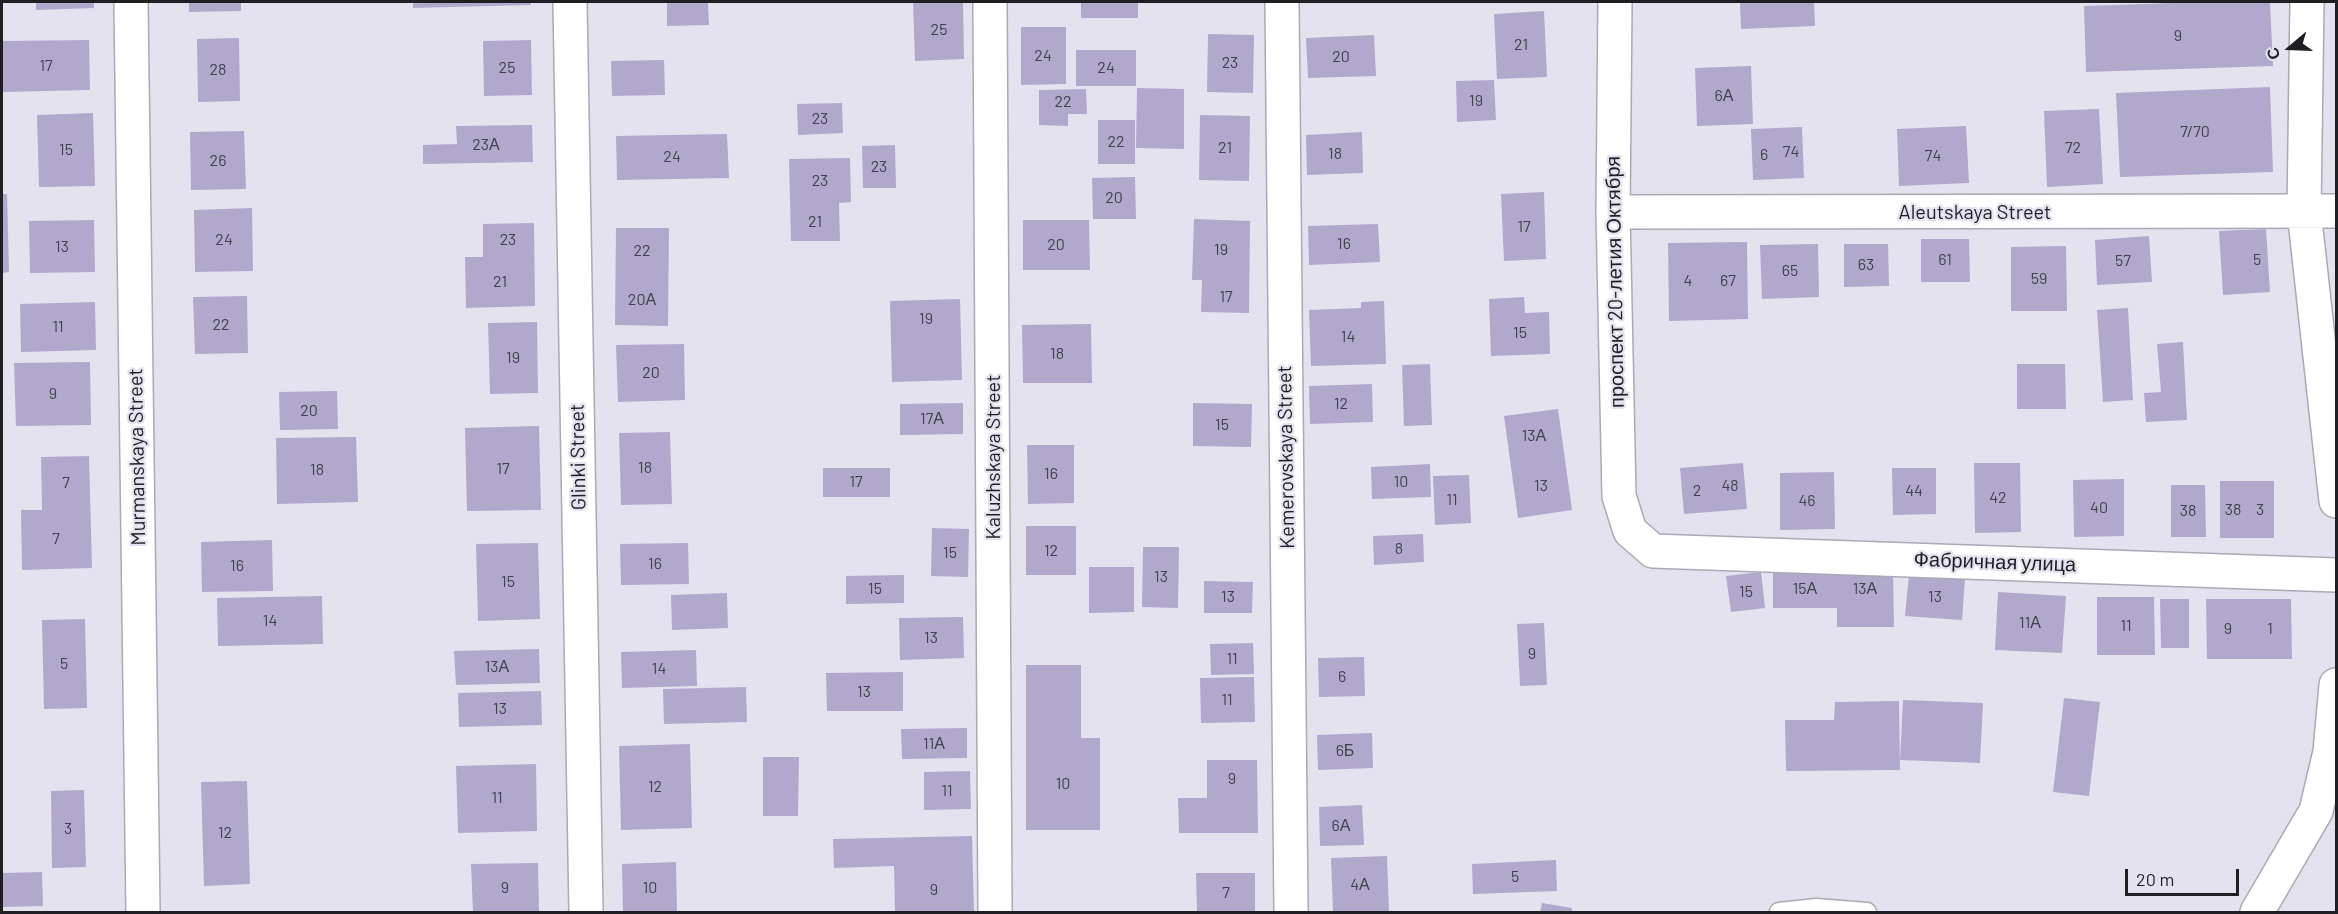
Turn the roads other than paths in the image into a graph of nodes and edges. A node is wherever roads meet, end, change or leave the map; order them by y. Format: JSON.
{"nodes":[{"id":1,"x":131,"y":2,"type":"edge"},
{"id":2,"x":570,"y":2,"type":"edge"},
{"id":3,"x":990,"y":2,"type":"edge"},
{"id":4,"x":1282,"y":2,"type":"edge"},
{"id":5,"x":1615,"y":2,"type":"edge"},
{"id":6,"x":2307,"y":2,"type":"edge"},
{"id":7,"x":2337,"y":211,"type":"edge"},
{"id":8,"x":1613,"y":212,"type":"junction"},
{"id":9,"x":2304,"y":212,"type":"junction"},
{"id":10,"x":2337,"y":501,"type":"edge"},
{"id":11,"x":1653,"y":551,"type":"joint"},
{"id":12,"x":2337,"y":575,"type":"edge"},
{"id":13,"x":2337,"y":684,"type":"edge"},
{"id":14,"x":143,"y":912,"type":"edge"},
{"id":15,"x":586,"y":912,"type":"edge"},
{"id":16,"x":996,"y":912,"type":"edge"},
{"id":17,"x":1291,"y":912,"type":"edge"},
{"id":18,"x":1779,"y":912,"type":"edge"},
{"id":19,"x":1867,"y":912,"type":"edge"},
{"id":20,"x":2257,"y":912,"type":"edge"}],
"edges":[{"from":1,"to":14,"type":"street","name":"Murmanskaya Street"},
{"from":2,"to":15,"type":"street","name":"Glinki Street"},
{"from":3,"to":16,"type":"street","name":"Kaluzhskaya Street"},
{"from":4,"to":17,"type":"street","name":"Kemerovskaya Street"},
{"from":5,"to":8,"type":"street","name":"проспект 20-летия Октября"},
{"from":6,"to":9,"type":"street"},
{"from":7,"to":9,"type":"street","name":"Aleutskaya Street"},
{"from":8,"to":9,"type":"street","name":"Aleutskaya Street"},
{"from":8,"to":11,"type":"street","name":"проспект 20-летия Октября"},
{"from":9,"to":10,"type":"street"},
{"from":11,"to":12,"type":"street","name":"Фабричная улица"},
{"from":13,"to":20,"type":"street"},
{"from":18,"to":19,"type":"lane"}]}
